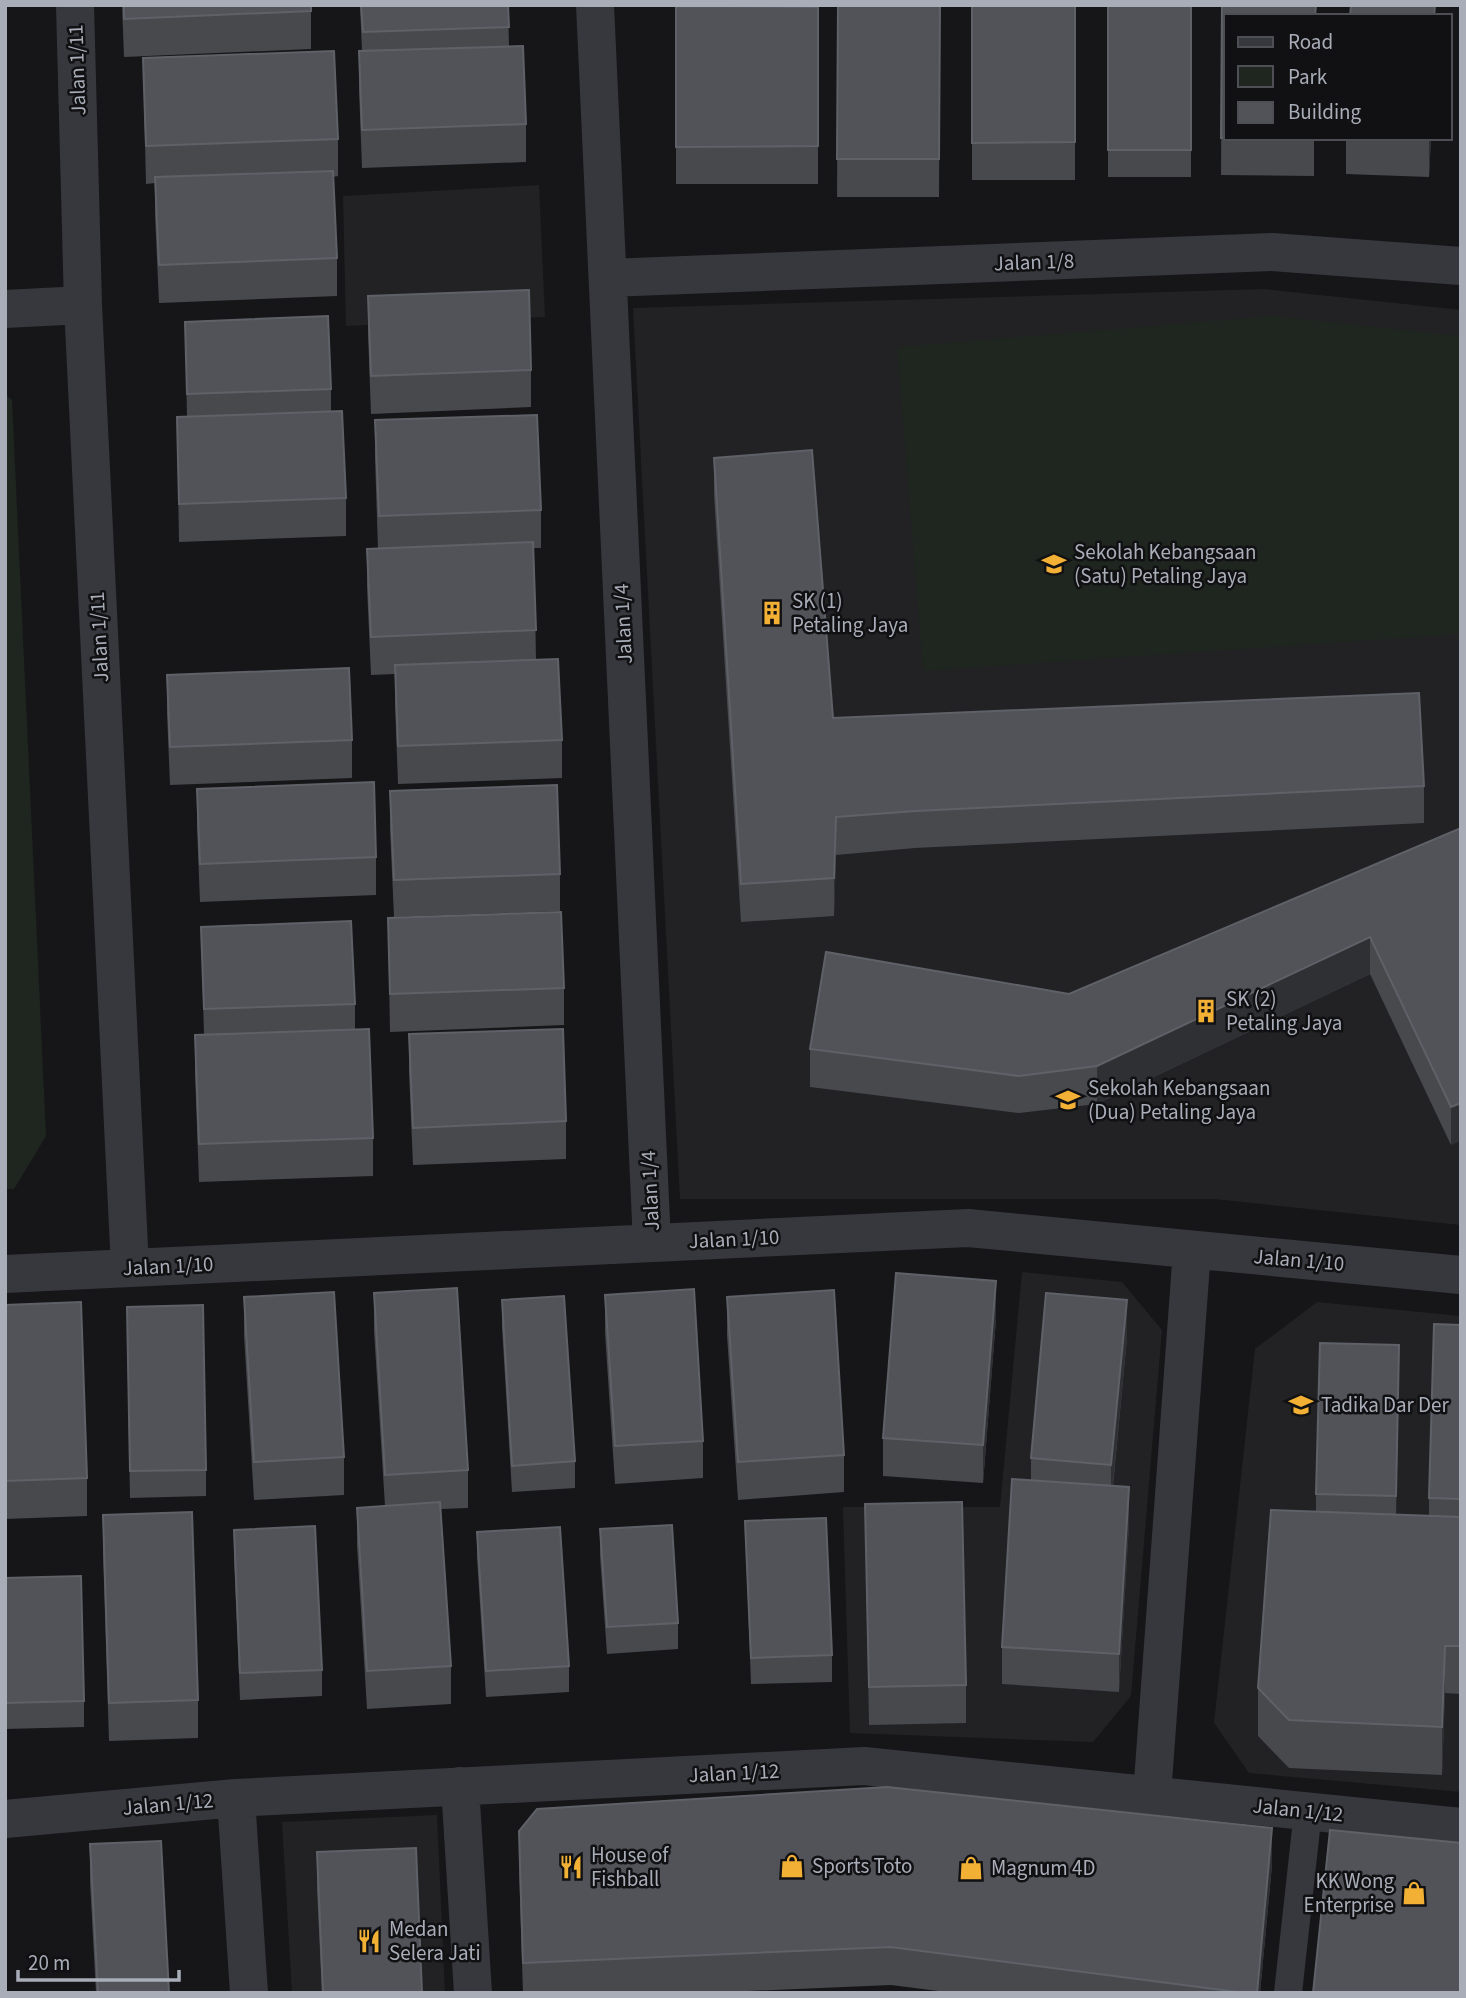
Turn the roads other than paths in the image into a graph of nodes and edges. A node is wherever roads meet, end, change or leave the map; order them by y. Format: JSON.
{"nodes":[{"id":1,"x":75,"y":5,"type":"edge"},
{"id":2,"x":595,"y":5,"type":"edge"},
{"id":3,"x":1461,"y":266,"type":"edge"},
{"id":4,"x":608,"y":278,"type":"junction"},
{"id":5,"x":83,"y":305,"type":"junction"},
{"id":6,"x":5,"y":309,"type":"edge"},
{"id":7,"x":652,"y":1243,"type":"junction"},
{"id":8,"x":1192,"y":1250,"type":"junction"},
{"id":9,"x":130,"y":1268,"type":"junction"},
{"id":10,"x":5,"y":1274,"type":"edge"},
{"id":11,"x":1461,"y":1275,"type":"edge"},
{"id":12,"x":460,"y":1786,"type":"junction"},
{"id":13,"x":1152,"y":1795,"type":"junction"},
{"id":14,"x":236,"y":1798,"type":"junction"},
{"id":15,"x":1308,"y":1811,"type":"junction"},
{"id":16,"x":5,"y":1819,"type":"edge"},
{"id":17,"x":1461,"y":1827,"type":"edge"},
{"id":18,"x":249,"y":1993,"type":"edge"},
{"id":19,"x":472,"y":1993,"type":"edge"},
{"id":20,"x":1288,"y":1993,"type":"edge"}],
"edges":[{"from":1,"to":5,"type":"street","name":"Jalan 1/11"},
{"from":2,"to":4,"type":"street","name":"Jalan 1/4"},
{"from":3,"to":4,"type":"street","name":"Jalan 1/8"},
{"from":4,"to":7,"type":"street","name":"Jalan 1/4"},
{"from":5,"to":6,"type":"street"},
{"from":5,"to":9,"type":"street","name":"Jalan 1/11"},
{"from":7,"to":8,"type":"street","name":"Jalan 1/10"},
{"from":7,"to":9,"type":"street","name":"Jalan 1/10"},
{"from":8,"to":11,"type":"street","name":"Jalan 1/10"},
{"from":8,"to":13,"type":"street"},
{"from":9,"to":10,"type":"street","name":"Jalan 1/10"},
{"from":12,"to":13,"type":"street","name":"Jalan 1/12"},
{"from":12,"to":14,"type":"street","name":"Jalan 1/12"},
{"from":12,"to":19,"type":"street"},
{"from":13,"to":15,"type":"street","name":"Jalan 1/12"},
{"from":14,"to":16,"type":"street","name":"Jalan 1/12"},
{"from":14,"to":18,"type":"street"},
{"from":15,"to":17,"type":"street","name":"Jalan 1/12"},
{"from":15,"to":20,"type":"lane"}]}
